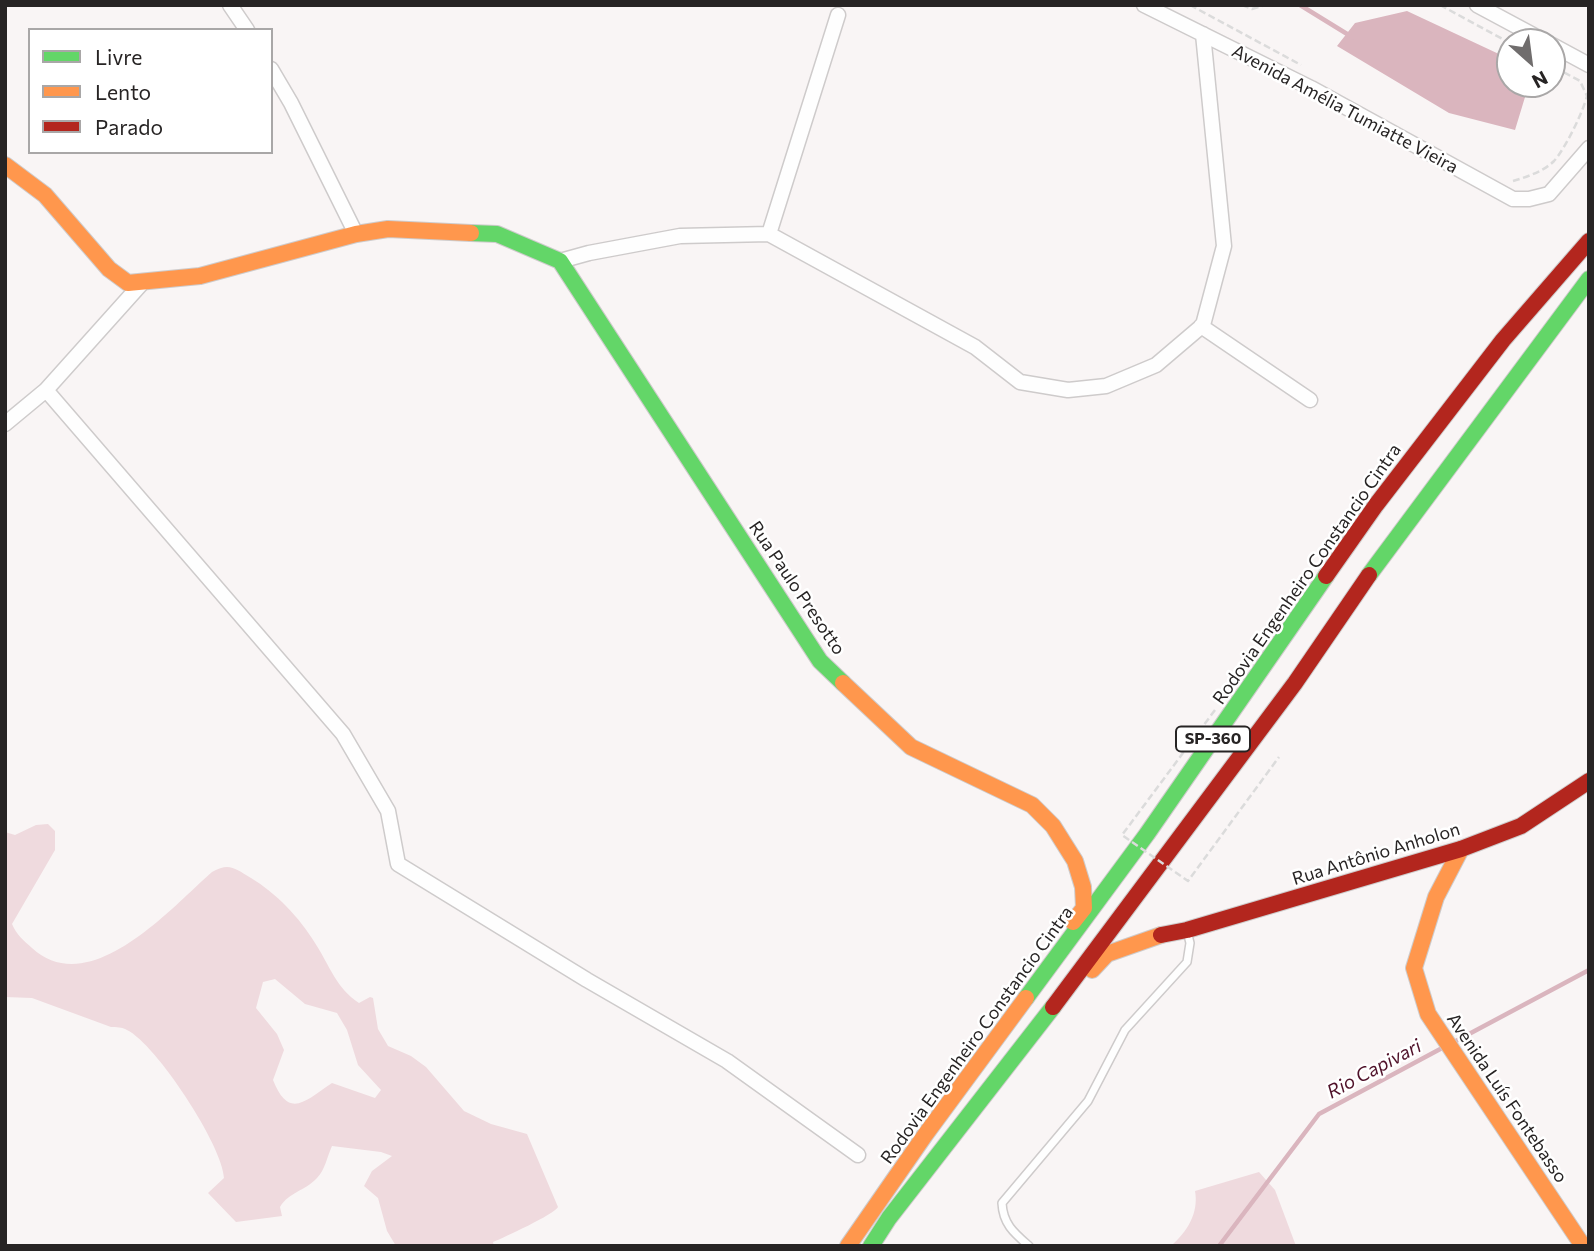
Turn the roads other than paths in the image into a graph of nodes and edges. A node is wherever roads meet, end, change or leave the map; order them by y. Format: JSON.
{"nodes":[{"id":1,"x":230,"y":5,"type":"edge"},
{"id":2,"x":1144,"y":5,"type":"edge"},
{"id":3,"x":1477,"y":5,"type":"edge"},
{"id":4,"x":838,"y":15,"type":"dead end"},
{"id":5,"x":246,"y":28,"type":"edge"},
{"id":6,"x":1520,"y":28,"type":"edge"},
{"id":7,"x":1203,"y":34,"type":"junction"},
{"id":8,"x":1566,"y":53,"type":"edge"},
{"id":9,"x":1589,"y":65,"type":"edge"},
{"id":10,"x":273,"y":72,"type":"edge"},
{"id":11,"x":1589,"y":148,"type":"edge"},
{"id":12,"x":8,"y":171,"type":"edge"},
{"id":13,"x":356,"y":234,"type":"junction"},
{"id":14,"x":769,"y":234,"type":"junction"},
{"id":15,"x":1589,"y":239,"type":"edge"},
{"id":16,"x":560,"y":261,"type":"junction"},
{"id":17,"x":1589,"y":279,"type":"edge"},
{"id":18,"x":142,"y":283,"type":"junction"},
{"id":19,"x":1201,"y":326,"type":"junction"},
{"id":20,"x":46,"y":390,"type":"junction"},
{"id":21,"x":1310,"y":400,"type":"dead end"},
{"id":22,"x":5,"y":424,"type":"edge"},
{"id":23,"x":1589,"y":781,"type":"edge"},
{"id":24,"x":1147,"y":834,"type":"junction"},
{"id":25,"x":1461,"y":849,"type":"junction"},
{"id":26,"x":1169,"y":852,"type":"junction"},
{"id":27,"x":1075,"y":861,"type":"junction"},
{"id":28,"x":1187,"y":930,"type":"junction"},
{"id":29,"x":1161,"y":935,"type":"junction"},
{"id":30,"x":1027,"y":1000,"type":"junction"},
{"id":31,"x":1032,"y":1035,"type":"junction"},
{"id":32,"x":858,"y":1155,"type":"dead end"},
{"id":33,"x":848,"y":1246,"type":"edge"},
{"id":34,"x":871,"y":1246,"type":"edge"},
{"id":35,"x":1030,"y":1246,"type":"edge"},
{"id":36,"x":1583,"y":1246,"type":"edge"}],
"edges":[{"from":1,"to":5,"type":"street"},
{"from":2,"to":7,"type":"street","name":"Avenida Amélia Tumiatte Vieira"},
{"from":3,"to":6,"type":"street"},
{"from":4,"to":14,"type":"street"},
{"from":7,"to":11,"type":"street","name":"Avenida Amélia Tumiatte Vieira"},
{"from":7,"to":19,"type":"street"},
{"from":8,"to":9,"type":"street"},
{"from":10,"to":13,"type":"street"},
{"from":12,"to":18,"type":"main road"},
{"from":13,"to":16,"type":"main road"},
{"from":13,"to":18,"type":"main road"},
{"from":14,"to":16,"type":"street"},
{"from":14,"to":19,"type":"street"},
{"from":15,"to":24,"type":"main road","name":"Rodovia Engenheiro Constancio Cintra","number":"SP-360"},
{"from":16,"to":27,"type":"main road","name":"Rua Paulo Presotto"},
{"from":17,"to":26,"type":"main road","number":"SP-360"},
{"from":18,"to":20,"type":"street"},
{"from":19,"to":21,"type":"street"},
{"from":20,"to":22,"type":"street"},
{"from":20,"to":32,"type":"street"},
{"from":23,"to":25,"type":"main road","name":"Rua Antônio Anholon"},
{"from":24,"to":27,"type":"main road"},
{"from":24,"to":30,"type":"main road","name":"Rodovia Engenheiro Constancio Cintra","number":"SP-360"},
{"from":25,"to":28,"type":"main road","name":"Rua Antônio Anholon"},
{"from":25,"to":36,"type":"main road","name":"Avenida Luís Fontebasso"},
{"from":26,"to":29,"type":"main road"},
{"from":26,"to":31,"type":"main road","number":"SP-360"},
{"from":27,"to":30,"type":"main road"},
{"from":28,"to":29,"type":"main road","name":"Rua Antônio Anholon"},
{"from":28,"to":35,"type":"lane"},
{"from":29,"to":31,"type":"main road","name":"Rua Antônio Anholon"},
{"from":30,"to":33,"type":"main road","name":"Rodovia Engenheiro Constancio Cintra","number":"SP-360"},
{"from":31,"to":34,"type":"main road","number":"SP-360"}]}
